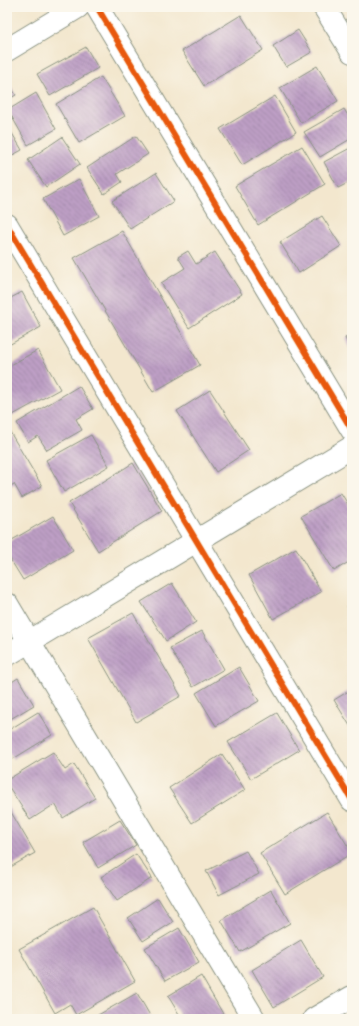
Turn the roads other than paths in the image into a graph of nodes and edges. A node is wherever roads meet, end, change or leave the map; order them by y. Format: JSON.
{"nodes":[{"id":1,"x":78,"y":7,"type":"edge"},
{"id":2,"x":97,"y":7,"type":"edge"},
{"id":3,"x":324,"y":7,"type":"edge"},
{"id":4,"x":7,"y":50,"type":"edge"},
{"id":5,"x":352,"y":52,"type":"edge"},
{"id":6,"x":7,"y":226,"type":"edge"},
{"id":7,"x":352,"y":430,"type":"edge"},
{"id":8,"x":352,"y":447,"type":"edge"},
{"id":9,"x":196,"y":540,"type":"junction"},
{"id":10,"x":7,"y":604,"type":"edge"},
{"id":11,"x":30,"y":642,"type":"junction"},
{"id":12,"x":7,"y":655,"type":"edge"},
{"id":13,"x":352,"y":800,"type":"edge"},
{"id":14,"x":352,"y":996,"type":"edge"},
{"id":15,"x":254,"y":1019,"type":"edge"},
{"id":16,"x":314,"y":1019,"type":"edge"}],
"edges":[{"from":1,"to":4,"type":"street"},
{"from":2,"to":7,"type":"street"},
{"from":3,"to":5,"type":"street"},
{"from":6,"to":9,"type":"street"},
{"from":8,"to":9,"type":"street"},
{"from":9,"to":11,"type":"street"},
{"from":9,"to":13,"type":"street"},
{"from":10,"to":11,"type":"street"},
{"from":11,"to":12,"type":"street"},
{"from":11,"to":15,"type":"street"},
{"from":14,"to":16,"type":"street"}]}
